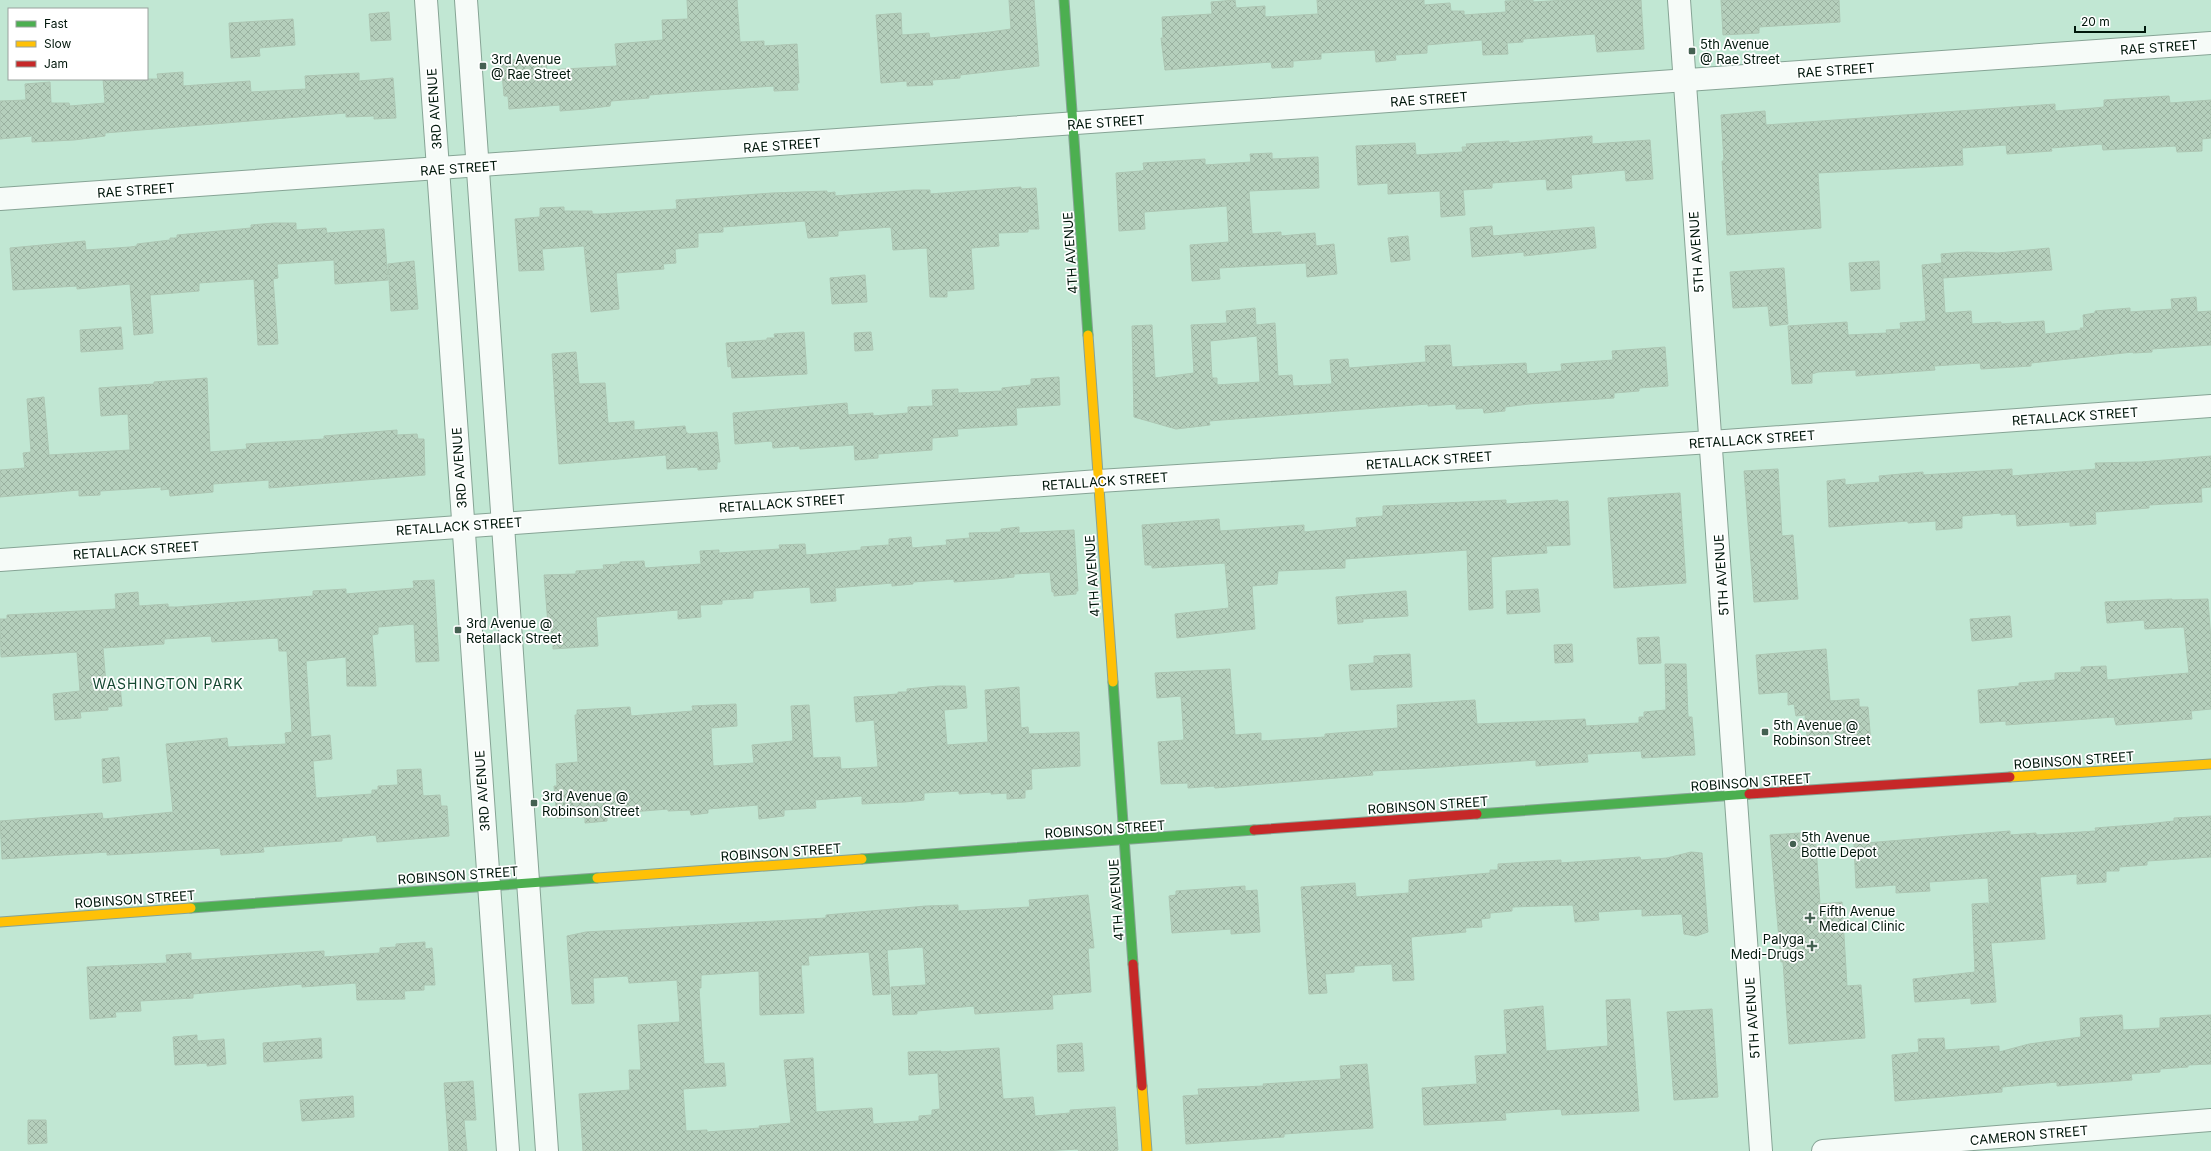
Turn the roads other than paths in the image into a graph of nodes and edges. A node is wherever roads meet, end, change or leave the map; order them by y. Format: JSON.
{"nodes":[{"id":1,"x":426,"y":0,"type":"edge"},
{"id":2,"x":466,"y":0,"type":"edge"},
{"id":3,"x":1064,"y":0,"type":"edge"},
{"id":4,"x":1679,"y":0,"type":"edge"},
{"id":5,"x":2211,"y":44,"type":"edge"},
{"id":6,"x":1685,"y":81,"type":"junction"},
{"id":7,"x":1073,"y":125,"type":"junction"},
{"id":8,"x":478,"y":166,"type":"junction"},
{"id":9,"x":438,"y":169,"type":"junction"},
{"id":10,"x":0,"y":199,"type":"edge"},
{"id":11,"x":2211,"y":406,"type":"edge"},
{"id":12,"x":1712,"y":442,"type":"junction"},
{"id":13,"x":1099,"y":481,"type":"junction"},
{"id":14,"x":503,"y":523,"type":"junction"},
{"id":15,"x":463,"y":526,"type":"junction"},
{"id":16,"x":0,"y":560,"type":"edge"},
{"id":17,"x":2211,"y":764,"type":"edge"},
{"id":18,"x":1735,"y":796,"type":"junction"},
{"id":19,"x":1124,"y":841,"type":"junction"},
{"id":20,"x":528,"y":883,"type":"junction"},
{"id":21,"x":489,"y":886,"type":"junction"},
{"id":22,"x":0,"y":922,"type":"edge"},
{"id":23,"x":2211,"y":1120,"type":"edge"},
{"id":24,"x":508,"y":1151,"type":"edge"},
{"id":25,"x":547,"y":1151,"type":"edge"},
{"id":26,"x":1147,"y":1151,"type":"edge"},
{"id":27,"x":1761,"y":1151,"type":"edge"},
{"id":28,"x":1823,"y":1151,"type":"edge"}],
"edges":[{"from":1,"to":9,"type":"street","name":"3RD AVENUE"},
{"from":2,"to":8,"type":"street"},
{"from":3,"to":7,"type":"street","name":"4TH AVENUE"},
{"from":4,"to":6,"type":"street","name":"5TH AVENUE"},
{"from":5,"to":6,"type":"street","name":"RAE STREET"},
{"from":6,"to":7,"type":"street","name":"RAE STREET"},
{"from":6,"to":12,"type":"street","name":"5TH AVENUE"},
{"from":7,"to":8,"type":"street","name":"RAE STREET"},
{"from":7,"to":13,"type":"street","name":"4TH AVENUE"},
{"from":8,"to":9,"type":"street","name":"RAE STREET"},
{"from":8,"to":14,"type":"street"},
{"from":9,"to":10,"type":"street","name":"RAE STREET"},
{"from":9,"to":15,"type":"street","name":"3RD AVENUE"},
{"from":11,"to":12,"type":"street","name":"RETALLACK STREET"},
{"from":12,"to":13,"type":"street","name":"RETALLACK STREET"},
{"from":12,"to":18,"type":"street","name":"5TH AVENUE"},
{"from":13,"to":14,"type":"street","name":"RETALLACK STREET"},
{"from":13,"to":19,"type":"street","name":"4TH AVENUE"},
{"from":14,"to":15,"type":"street","name":"RETALLACK STREET"},
{"from":14,"to":20,"type":"street"},
{"from":15,"to":16,"type":"street","name":"RETALLACK STREET"},
{"from":15,"to":21,"type":"street","name":"3RD AVENUE"},
{"from":17,"to":18,"type":"street","name":"ROBINSON STREET"},
{"from":18,"to":19,"type":"street","name":"ROBINSON STREET"},
{"from":18,"to":27,"type":"street","name":"5TH AVENUE"},
{"from":19,"to":20,"type":"street","name":"ROBINSON STREET"},
{"from":19,"to":26,"type":"street","name":"4TH AVENUE"},
{"from":20,"to":21,"type":"street","name":"ROBINSON STREET"},
{"from":20,"to":25,"type":"street"},
{"from":21,"to":22,"type":"street","name":"ROBINSON STREET"},
{"from":21,"to":24,"type":"street","name":"3RD AVENUE"},
{"from":23,"to":28,"type":"street","name":"CAMERON STREET"}]}
